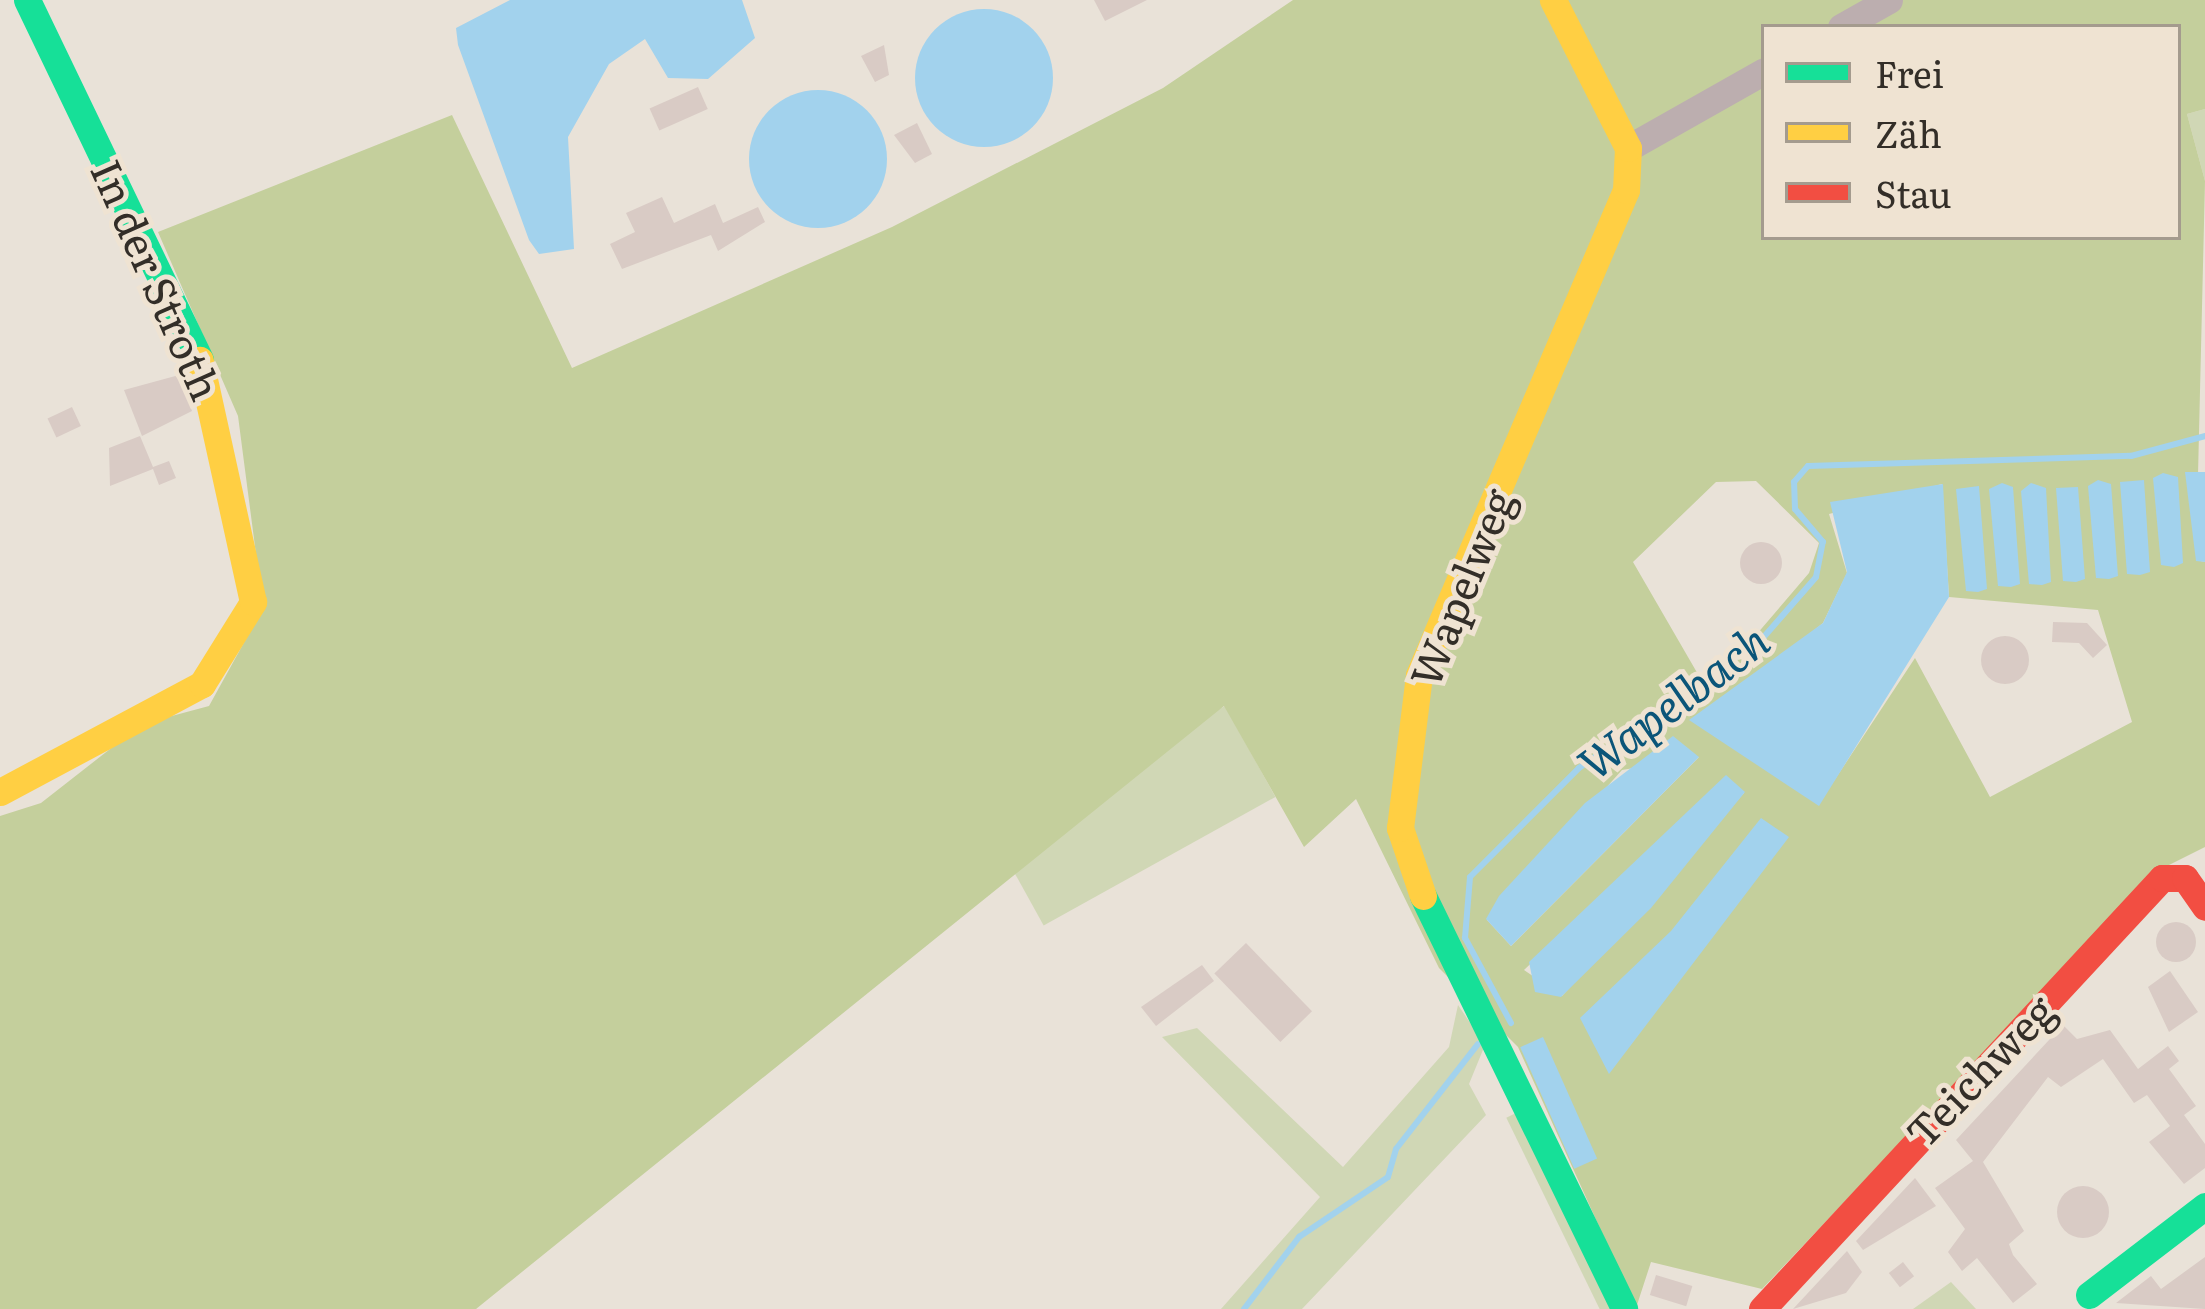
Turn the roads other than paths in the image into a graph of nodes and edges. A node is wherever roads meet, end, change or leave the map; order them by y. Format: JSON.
{"nodes":[{"id":1,"x":28,"y":0,"type":"edge"},
{"id":2,"x":1553,"y":0,"type":"edge"},
{"id":3,"x":1889,"y":0,"type":"edge"},
{"id":4,"x":1846,"y":24,"type":"edge"},
{"id":5,"x":1761,"y":73,"type":"edge"},
{"id":6,"x":1628,"y":148,"type":"junction"},
{"id":7,"x":0,"y":792,"type":"edge"},
{"id":8,"x":2205,"y":907,"type":"edge"},
{"id":9,"x":2205,"y":1206,"type":"edge"},
{"id":10,"x":2089,"y":1294,"type":"dead end"},
{"id":11,"x":1624,"y":1309,"type":"edge"},
{"id":12,"x":1762,"y":1309,"type":"edge"}],
"edges":[{"from":1,"to":7,"type":"street","name":"In der Stroth"},
{"from":2,"to":6,"type":"street"},
{"from":3,"to":4,"type":"street"},
{"from":5,"to":6,"type":"street"},
{"from":6,"to":11,"type":"street","name":"Wapelweg"},
{"from":8,"to":12,"type":"street","name":"Teichweg"},
{"from":9,"to":10,"type":"street"}]}
